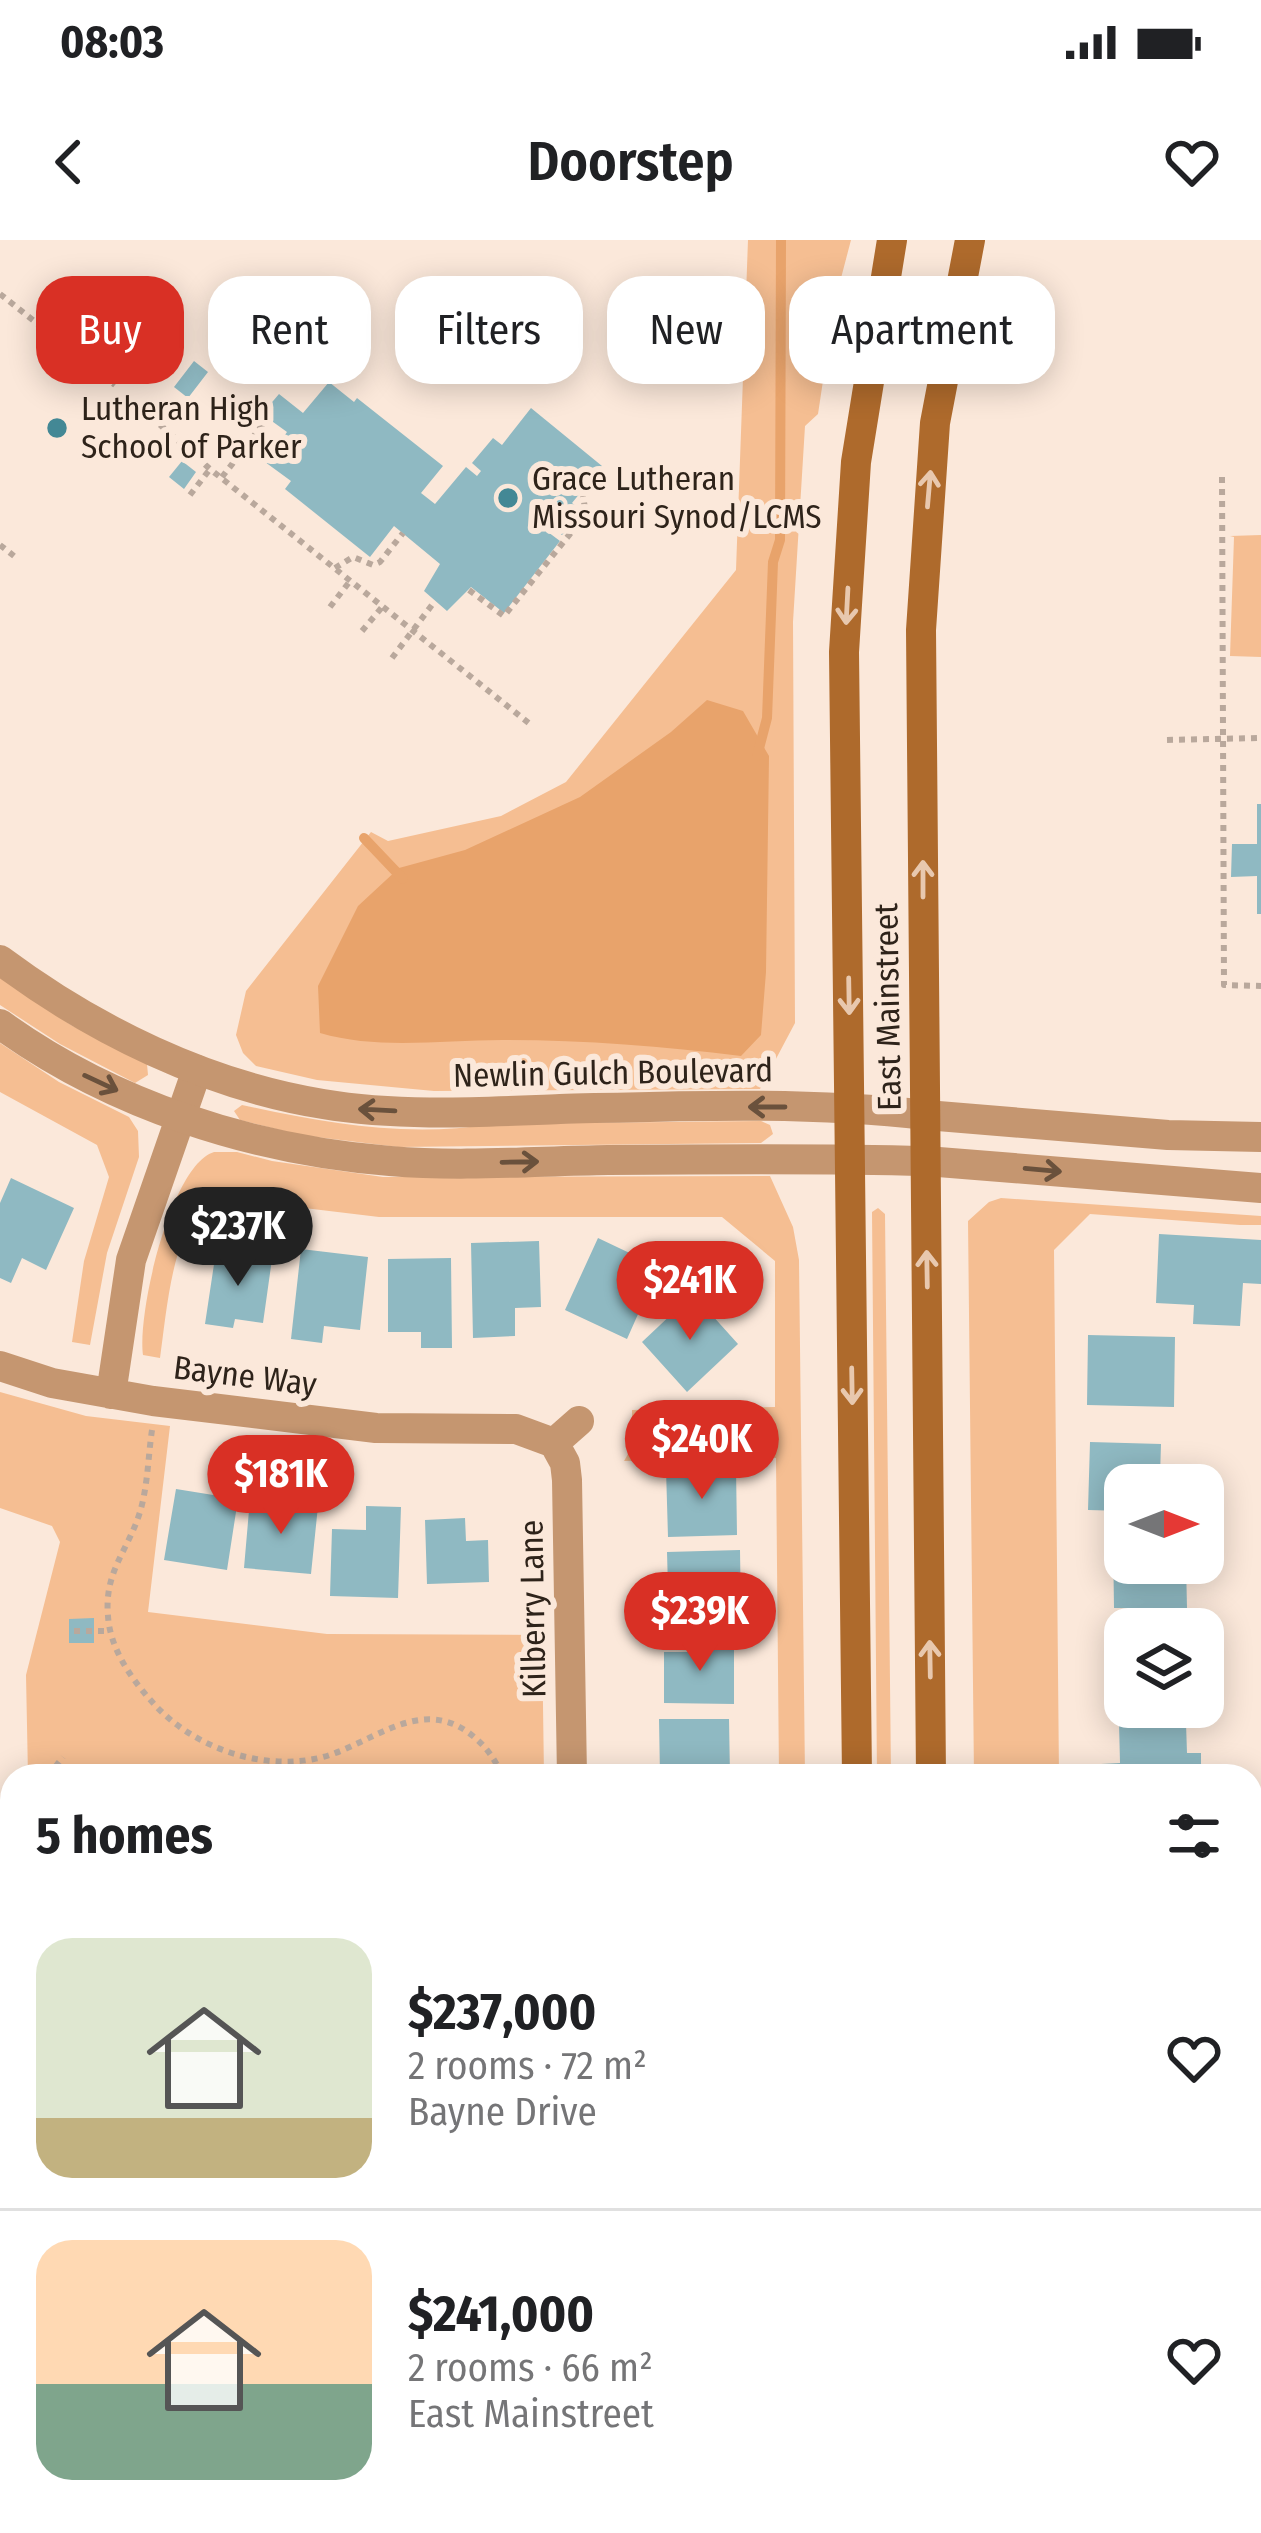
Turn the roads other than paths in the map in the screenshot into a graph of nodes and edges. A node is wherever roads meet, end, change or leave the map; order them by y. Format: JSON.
{"nodes":[{"id":1,"x":892,"y":240,"type":"edge"},
{"id":2,"x":970,"y":240,"type":"edge"},
{"id":3,"x":0,"y":959,"type":"edge"},
{"id":4,"x":0,"y":1024,"type":"edge"},
{"id":5,"x":197,"y":1070,"type":"junction"},
{"id":6,"x":850,"y":1106,"type":"junction"},
{"id":7,"x":926,"y":1115,"type":"junction"},
{"id":8,"x":180,"y":1116,"type":"junction"},
{"id":9,"x":1261,"y":1137,"type":"edge"},
{"id":10,"x":850,"y":1159,"type":"junction"},
{"id":11,"x":926,"y":1161,"type":"junction"},
{"id":12,"x":1261,"y":1188,"type":"edge"},
{"id":13,"x":0,"y":1366,"type":"edge"},
{"id":14,"x":111,"y":1394,"type":"junction"},
{"id":15,"x":579,"y":1421,"type":"dead end"},
{"id":16,"x":554,"y":1443,"type":"junction"},
{"id":17,"x":572,"y":1764,"type":"edge"},
{"id":18,"x":857,"y":1764,"type":"edge"},
{"id":19,"x":931,"y":1764,"type":"edge"}],
"edges":[{"from":1,"to":6,"type":"main road","name":"East Mainstreet","one_way":true},
{"from":7,"to":2,"type":"main road","name":"East Mainstreet","one_way":true},
{"from":3,"to":5,"type":"street","name":"Newlin Gulch Boulevard"},
{"from":4,"to":8,"type":"street","one_way":true},
{"from":6,"to":5,"type":"street","name":"Newlin Gulch Boulevard","one_way":true},
{"from":5,"to":8,"type":"street"},
{"from":6,"to":7,"type":"street","name":"Newlin Gulch Boulevard"},
{"from":6,"to":10,"type":"main road","name":"East Mainstreet"},
{"from":7,"to":9,"type":"street","name":"Newlin Gulch Boulevard"},
{"from":7,"to":11,"type":"main road","name":"East Mainstreet"},
{"from":8,"to":10,"type":"street","one_way":true},
{"from":8,"to":14,"type":"street"},
{"from":10,"to":11,"type":"street"},
{"from":10,"to":18,"type":"main road","name":"East Mainstreet","one_way":true},
{"from":11,"to":12,"type":"street","one_way":true},
{"from":19,"to":11,"type":"main road","name":"East Mainstreet","one_way":true},
{"from":13,"to":14,"type":"street","name":"Bayne Way"},
{"from":14,"to":16,"type":"street","name":"Bayne Way"},
{"from":15,"to":16,"type":"street"},
{"from":16,"to":17,"type":"street","name":"Kilberry Lane"}]}
